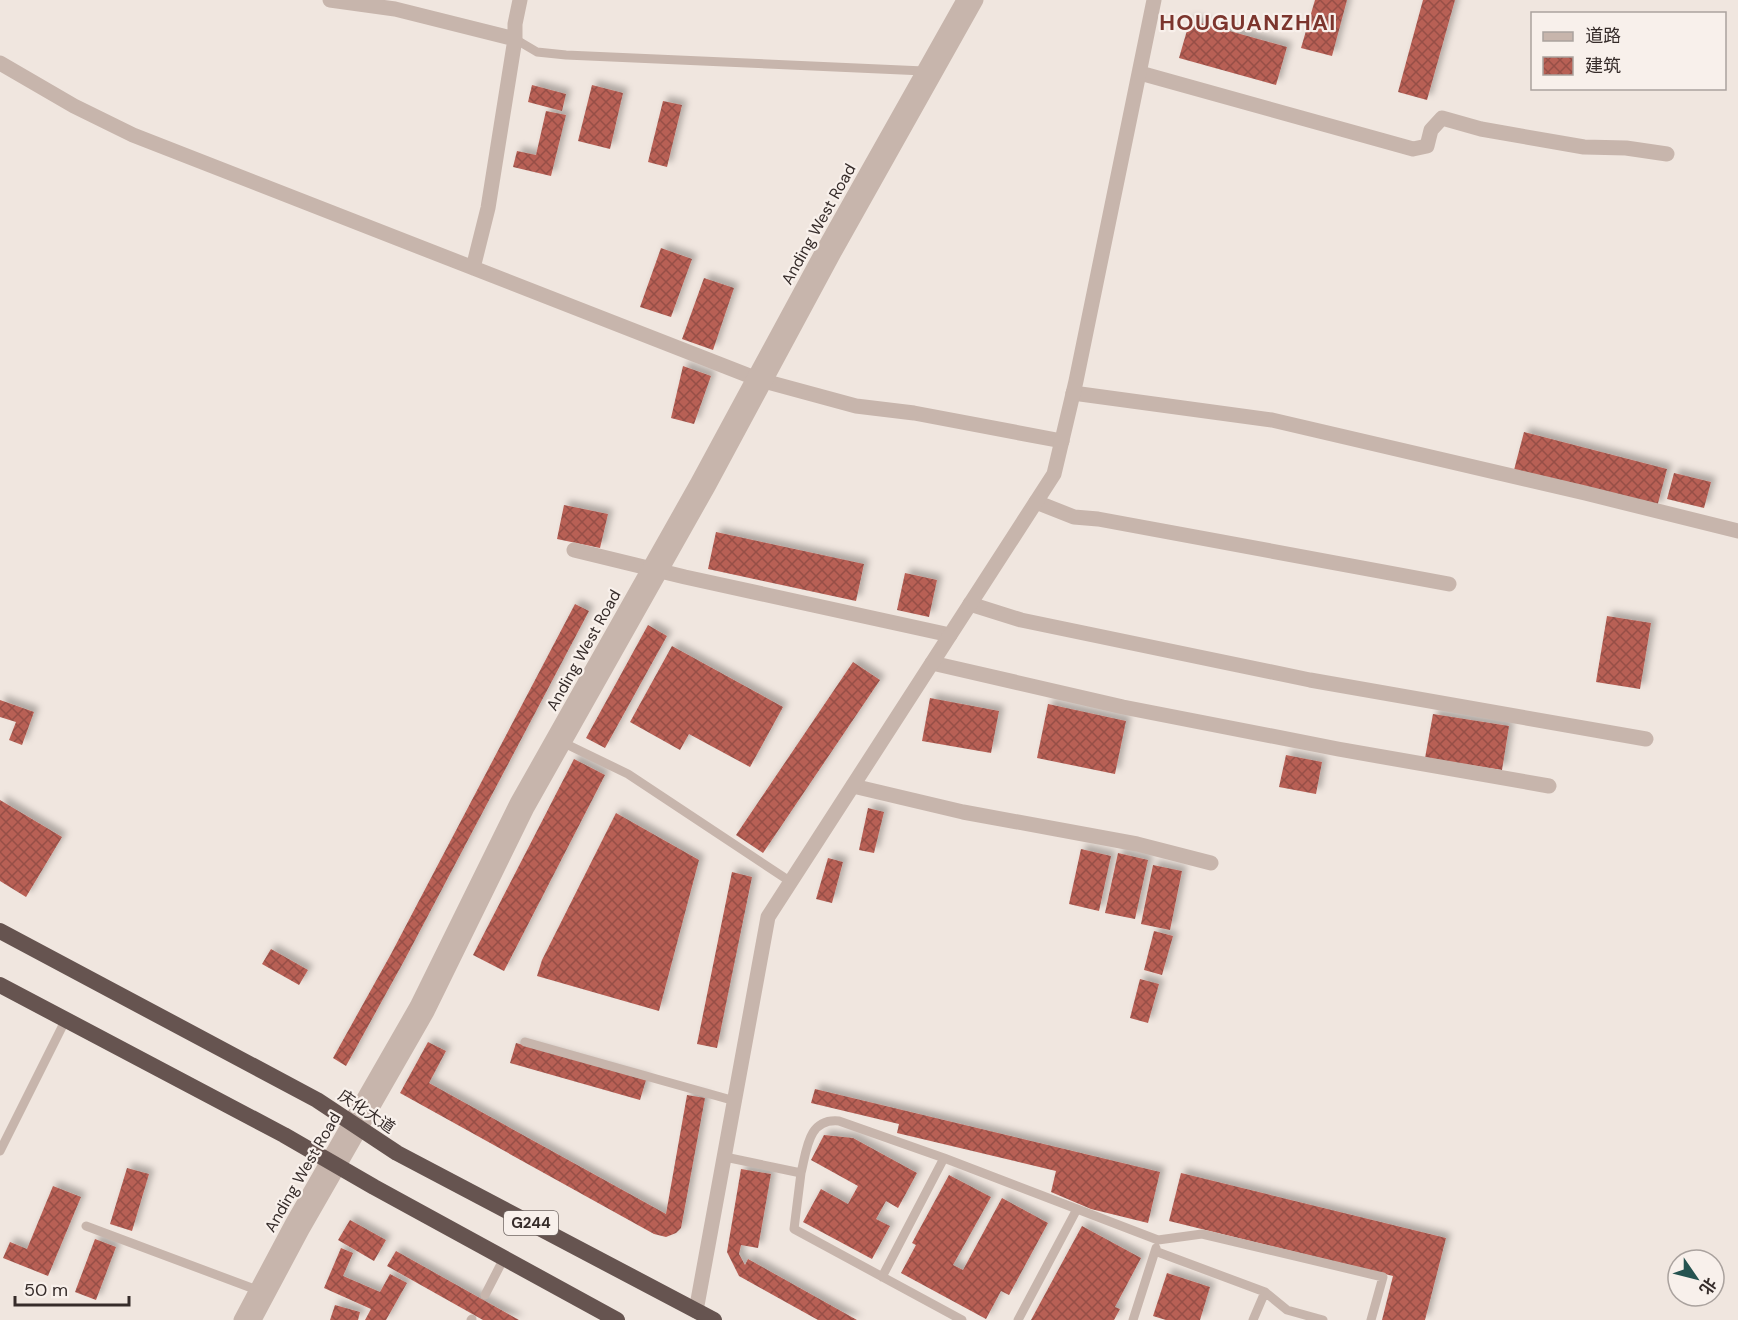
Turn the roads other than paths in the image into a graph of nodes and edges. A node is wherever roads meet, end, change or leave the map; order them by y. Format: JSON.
{"nodes":[{"id":1,"x":330,"y":0,"type":"edge"},
{"id":2,"x":520,"y":0,"type":"edge"},
{"id":3,"x":964,"y":0,"type":"edge"},
{"id":4,"x":976,"y":0,"type":"edge"},
{"id":5,"x":1154,"y":0,"type":"edge"},
{"id":6,"x":514,"y":39,"type":"junction"},
{"id":7,"x":0,"y":63,"type":"edge"},
{"id":8,"x":924,"y":71,"type":"junction"},
{"id":9,"x":1140,"y":73,"type":"junction"},
{"id":10,"x":1667,"y":154,"type":"dead end"},
{"id":11,"x":473,"y":268,"type":"junction"},
{"id":12,"x":760,"y":379,"type":"junction"},
{"id":13,"x":1073,"y":393,"type":"junction"},
{"id":14,"x":1062,"y":441,"type":"junction"},
{"id":15,"x":1036,"y":502,"type":"junction"},
{"id":16,"x":1738,"y":531,"type":"edge"},
{"id":17,"x":574,"y":550,"type":"dead end"},
{"id":18,"x":655,"y":570,"type":"junction"},
{"id":19,"x":1449,"y":584,"type":"dead end"},
{"id":20,"x":970,"y":604,"type":"junction"},
{"id":21,"x":950,"y":635,"type":"junction"},
{"id":22,"x":932,"y":663,"type":"junction"},
{"id":23,"x":1646,"y":739,"type":"dead end"},
{"id":24,"x":564,"y":743,"type":"junction"},
{"id":25,"x":852,"y":786,"type":"junction"},
{"id":26,"x":1549,"y":786,"type":"dead end"},
{"id":27,"x":1211,"y":863,"type":"dead end"},
{"id":28,"x":791,"y":882,"type":"junction"},
{"id":29,"x":0,"y":931,"type":"edge"},
{"id":30,"x":0,"y":985,"type":"edge"},
{"id":31,"x":65,"y":1021,"type":"junction"},
{"id":32,"x":525,"y":1042,"type":"dead end"},
{"id":33,"x":735,"y":1101,"type":"junction"},
{"id":34,"x":355,"y":1125,"type":"junction"},
{"id":35,"x":0,"y":1151,"type":"edge"},
{"id":36,"x":724,"y":1157,"type":"junction"},
{"id":37,"x":944,"y":1158,"type":"junction"},
{"id":38,"x":333,"y":1163,"type":"junction"},
{"id":39,"x":801,"y":1173,"type":"junction"},
{"id":40,"x":1077,"y":1209,"type":"junction"},
{"id":41,"x":86,"y":1226,"type":"dead end"},
{"id":42,"x":1158,"y":1240,"type":"junction"},
{"id":43,"x":1155,"y":1251,"type":"junction"},
{"id":44,"x":504,"y":1258,"type":"junction"},
{"id":45,"x":882,"y":1277,"type":"junction"},
{"id":46,"x":257,"y":1290,"type":"junction"},
{"id":47,"x":1265,"y":1292,"type":"junction"},
{"id":48,"x":484,"y":1295,"type":"dead end"},
{"id":49,"x":696,"y":1311,"type":"junction"},
{"id":50,"x":241,"y":1320,"type":"edge"},
{"id":51,"x":254,"y":1320,"type":"edge"},
{"id":52,"x":617,"y":1320,"type":"edge"},
{"id":53,"x":714,"y":1320,"type":"edge"},
{"id":54,"x":962,"y":1320,"type":"edge"},
{"id":55,"x":1018,"y":1320,"type":"edge"},
{"id":56,"x":1134,"y":1320,"type":"edge"},
{"id":57,"x":1253,"y":1320,"type":"edge"},
{"id":58,"x":1323,"y":1320,"type":"edge"},
{"id":59,"x":1371,"y":1320,"type":"edge"}],
"edges":[{"from":1,"to":6,"type":"street"},
{"from":2,"to":6,"type":"street"},
{"from":3,"to":8,"type":"street","name":"Anding West Road"},
{"from":4,"to":12,"type":"street","name":"Anding West Road"},
{"from":5,"to":9,"type":"street"},
{"from":6,"to":8,"type":"lane"},
{"from":6,"to":11,"type":"street"},
{"from":7,"to":11,"type":"street"},
{"from":8,"to":12,"type":"street","name":"Anding West Road"},
{"from":9,"to":10,"type":"street"},
{"from":9,"to":13,"type":"street"},
{"from":11,"to":12,"type":"street"},
{"from":12,"to":14,"type":"street"},
{"from":12,"to":18,"type":"street","name":"Anding West Road"},
{"from":13,"to":14,"type":"street"},
{"from":13,"to":16,"type":"street"},
{"from":14,"to":15,"type":"street"},
{"from":15,"to":19,"type":"street"},
{"from":15,"to":20,"type":"street"},
{"from":17,"to":18,"type":"street"},
{"from":18,"to":21,"type":"street"},
{"from":18,"to":24,"type":"street","name":"Anding West Road"},
{"from":18,"to":34,"type":"street","name":"Anding West Road"},
{"from":20,"to":21,"type":"street"},
{"from":20,"to":23,"type":"street"},
{"from":21,"to":22,"type":"street"},
{"from":22,"to":25,"type":"street"},
{"from":22,"to":26,"type":"street"},
{"from":24,"to":28,"type":"lane"},
{"from":24,"to":34,"type":"street","name":"Anding West Road"},
{"from":25,"to":27,"type":"street"},
{"from":25,"to":28,"type":"street"},
{"from":28,"to":33,"type":"street"},
{"from":29,"to":34,"type":"highway","name":"庆化大道","number":"G244"},
{"from":30,"to":31,"type":"highway","number":"G244"},
{"from":31,"to":35,"type":"lane"},
{"from":31,"to":38,"type":"highway","number":"G244"},
{"from":32,"to":33,"type":"lane"},
{"from":33,"to":36,"type":"street"},
{"from":34,"to":38,"type":"street","name":"Anding West Road"},
{"from":34,"to":49,"type":"highway","name":"庆化大道","number":"G244"},
{"from":36,"to":39,"type":"lane"},
{"from":36,"to":49,"type":"street"},
{"from":37,"to":39,"type":"lane"},
{"from":37,"to":40,"type":"lane"},
{"from":37,"to":45,"type":"lane"},
{"from":38,"to":44,"type":"highway","number":"G244"},
{"from":38,"to":46,"type":"street","name":"Anding West Road"},
{"from":38,"to":51,"type":"street","name":"Anding West Road"},
{"from":39,"to":45,"type":"lane"},
{"from":40,"to":42,"type":"lane"},
{"from":40,"to":55,"type":"lane"},
{"from":41,"to":46,"type":"lane"},
{"from":42,"to":43,"type":"lane"},
{"from":42,"to":59,"type":"lane"},
{"from":43,"to":47,"type":"lane"},
{"from":43,"to":56,"type":"lane"},
{"from":44,"to":48,"type":"lane"},
{"from":44,"to":52,"type":"highway","number":"G244"},
{"from":45,"to":54,"type":"lane"},
{"from":46,"to":50,"type":"street","name":"Anding West Road"},
{"from":47,"to":57,"type":"lane"},
{"from":47,"to":58,"type":"lane"},
{"from":49,"to":53,"type":"highway","name":"庆化大道","number":"G244"}]}
